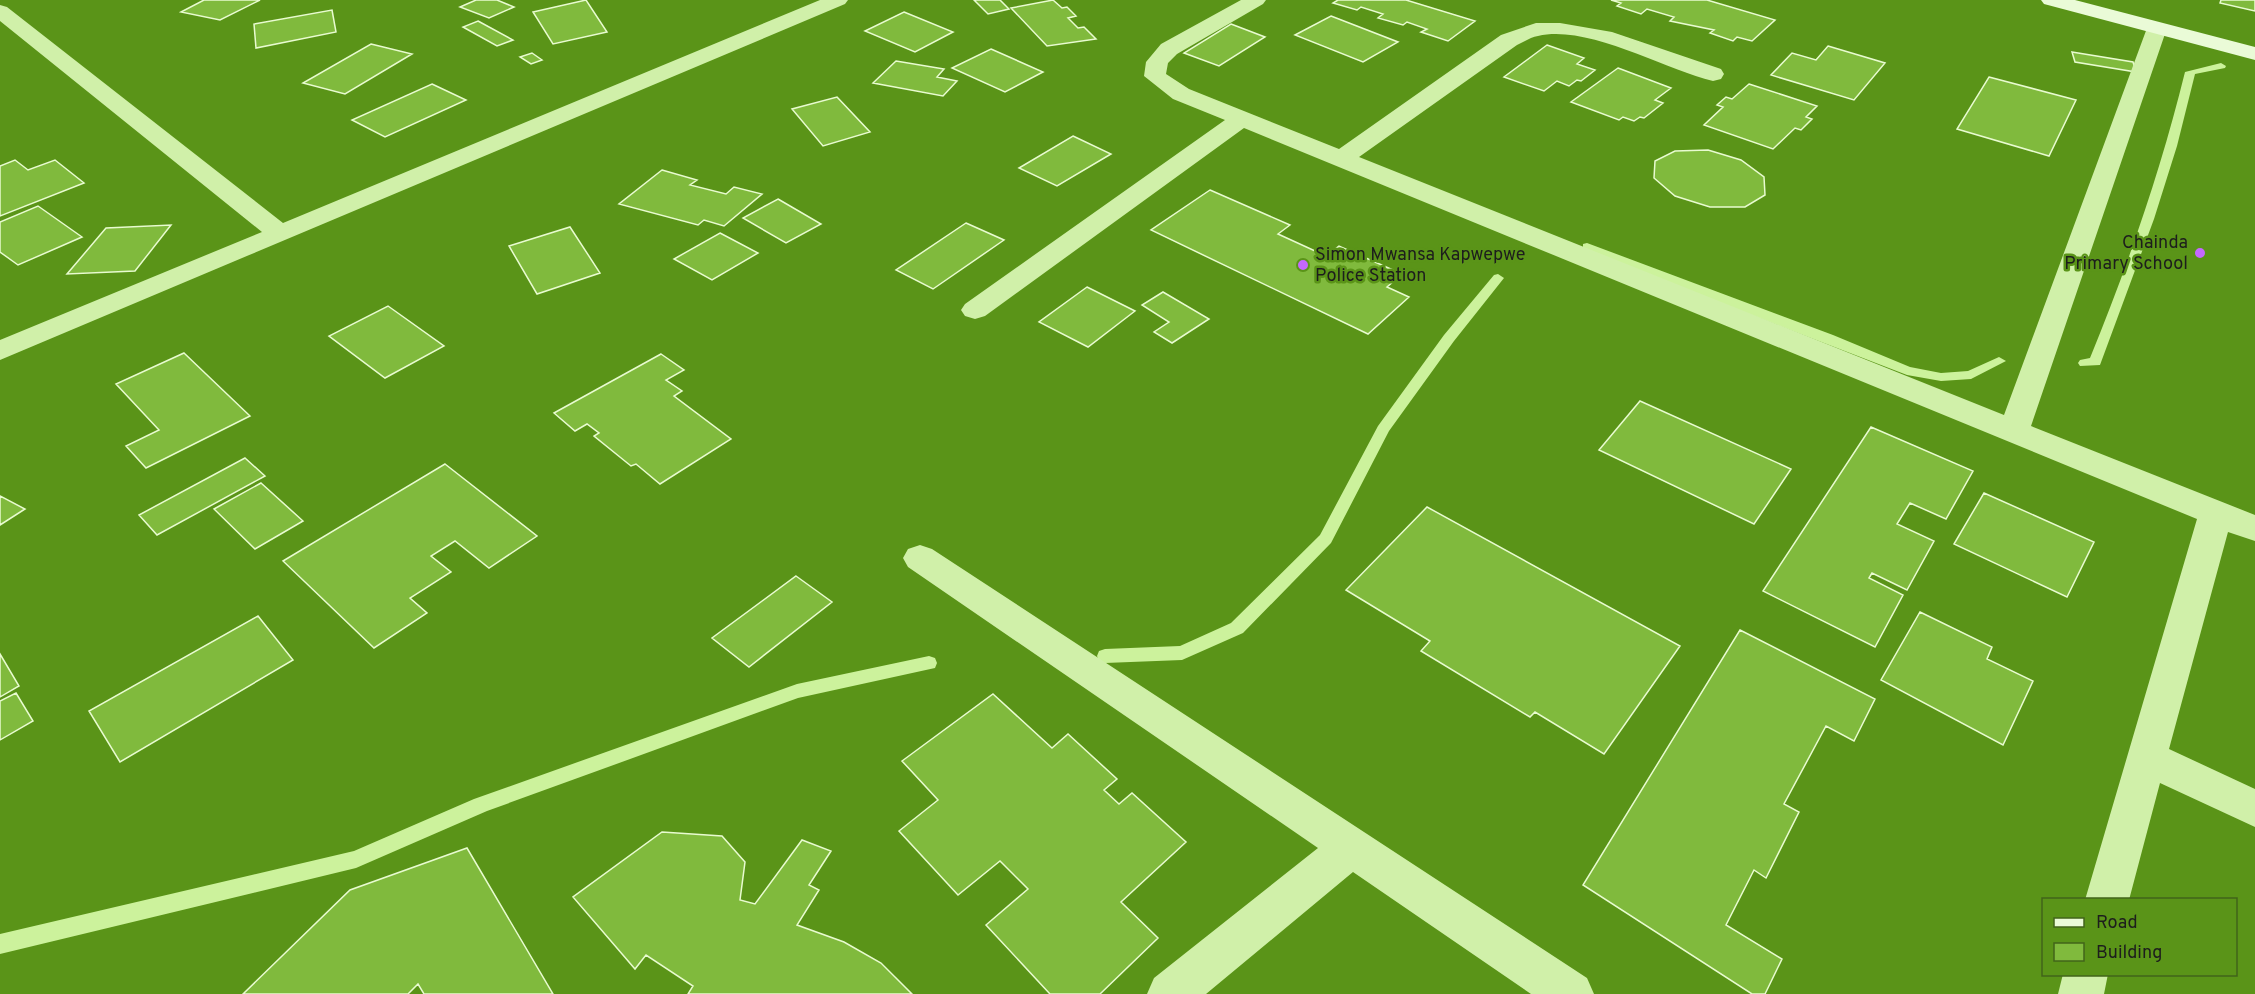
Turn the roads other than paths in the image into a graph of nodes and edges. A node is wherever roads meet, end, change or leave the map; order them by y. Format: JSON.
{"nodes":[{"id":1,"x":838,"y":0,"type":"edge"},
{"id":2,"x":1256,"y":0,"type":"edge"},
{"id":3,"x":2051,"y":0,"type":"edge"},
{"id":4,"x":5,"y":22,"type":"edge"},
{"id":5,"x":2157,"y":28,"type":"junction"},
{"id":6,"x":2255,"y":54,"type":"edge"},
{"id":7,"x":1713,"y":74,"type":"dead end"},
{"id":8,"x":1242,"y":119,"type":"junction"},
{"id":9,"x":1341,"y":159,"type":"junction"},
{"id":10,"x":280,"y":234,"type":"junction"},
{"id":11,"x":975,"y":310,"type":"dead end"},
{"id":12,"x":0,"y":351,"type":"edge"},
{"id":13,"x":2013,"y":432,"type":"junction"},
{"id":14,"x":2216,"y":513,"type":"junction"},
{"id":15,"x":2255,"y":529,"type":"edge"},
{"id":16,"x":920,"y":558,"type":"dead end"},
{"id":17,"x":2147,"y":757,"type":"junction"},
{"id":18,"x":2255,"y":809,"type":"edge"},
{"id":19,"x":1351,"y":848,"type":"junction"},
{"id":20,"x":2108,"y":898,"type":"edge"},
{"id":21,"x":2086,"y":976,"type":"edge"},
{"id":22,"x":1170,"y":994,"type":"edge"},
{"id":23,"x":1571,"y":994,"type":"edge"},
{"id":24,"x":2081,"y":994,"type":"edge"}],
"edges":[{"from":1,"to":10,"type":"street"},
{"from":2,"to":8,"type":"street"},
{"from":3,"to":5,"type":"main road"},
{"from":4,"to":10,"type":"street"},
{"from":5,"to":6,"type":"main road"},
{"from":5,"to":13,"type":"street"},
{"from":7,"to":9,"type":"street"},
{"from":8,"to":9,"type":"street"},
{"from":8,"to":11,"type":"street"},
{"from":9,"to":13,"type":"street"},
{"from":10,"to":12,"type":"street"},
{"from":13,"to":14,"type":"street"},
{"from":14,"to":15,"type":"street"},
{"from":14,"to":17,"type":"street"},
{"from":16,"to":19,"type":"street"},
{"from":17,"to":18,"type":"street"},
{"from":17,"to":20,"type":"street"},
{"from":19,"to":22,"type":"street"},
{"from":19,"to":23,"type":"street"},
{"from":21,"to":24,"type":"street"}]}
